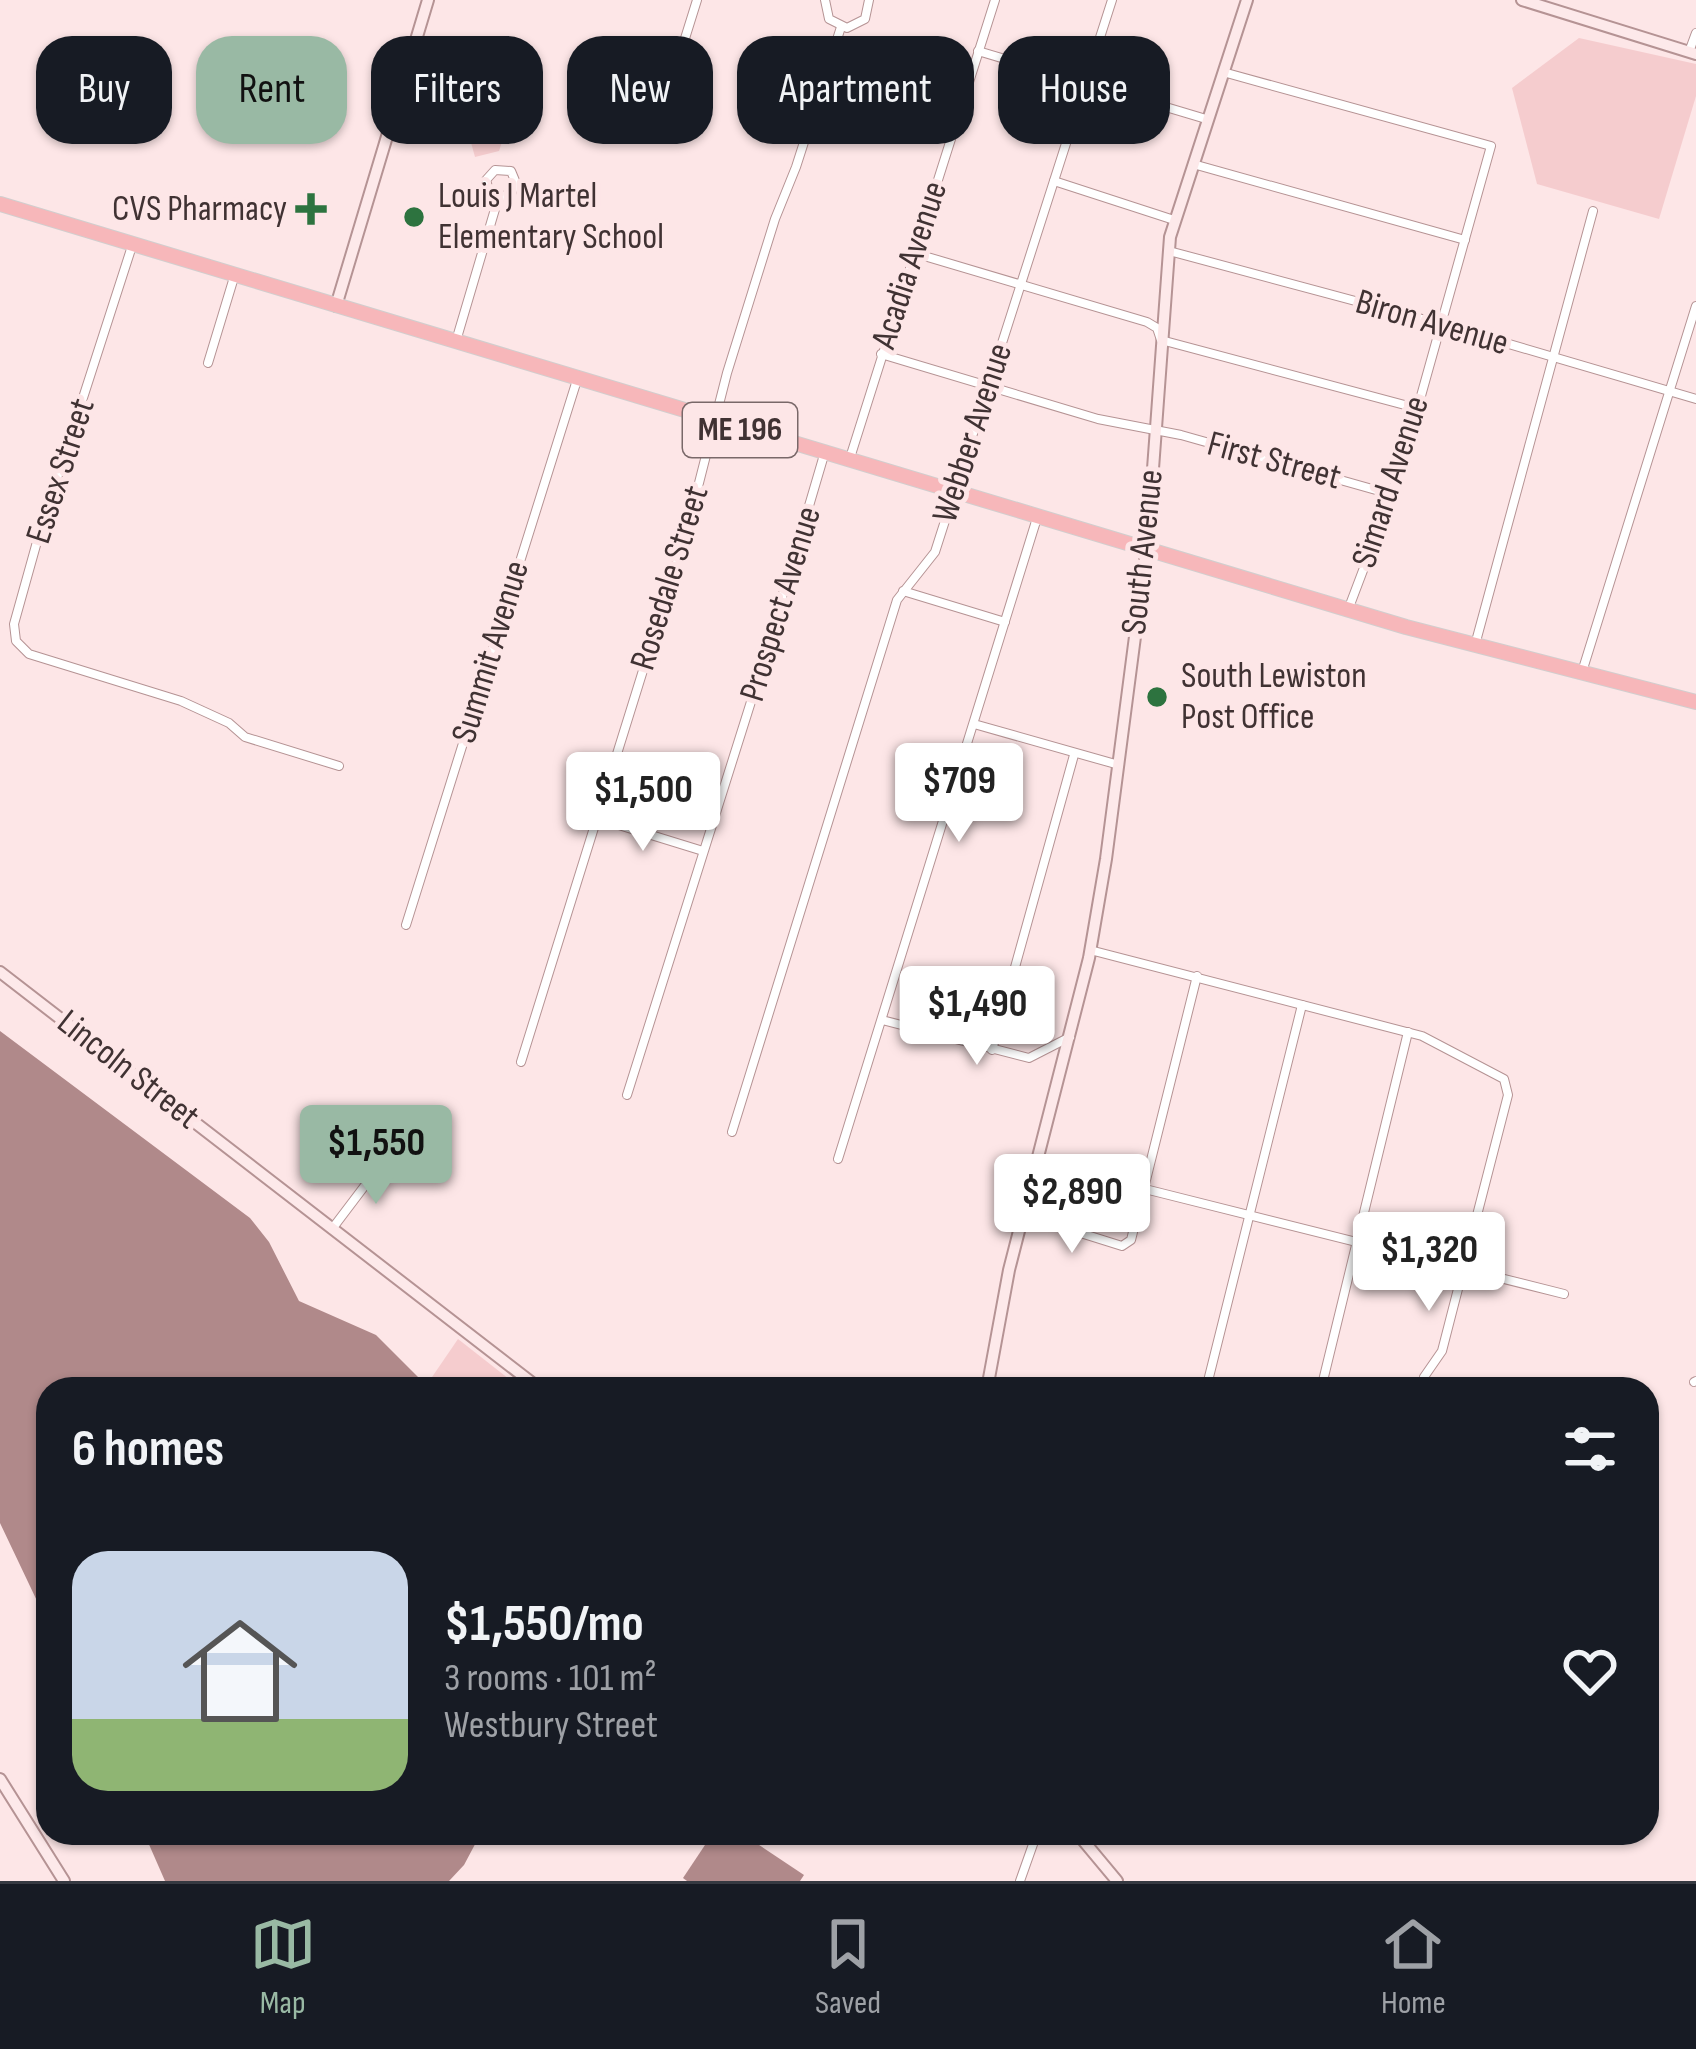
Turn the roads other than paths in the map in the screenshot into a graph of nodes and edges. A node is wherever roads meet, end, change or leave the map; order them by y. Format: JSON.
{"nodes":[{"id":1,"x":428,"y":0,"type":"edge"},
{"id":2,"x":697,"y":0,"type":"edge"},
{"id":3,"x":825,"y":0,"type":"edge"},
{"id":4,"x":869,"y":0,"type":"edge"},
{"id":5,"x":994,"y":0,"type":"edge"},
{"id":6,"x":1112,"y":0,"type":"edge"},
{"id":7,"x":1247,"y":0,"type":"edge"},
{"id":8,"x":1522,"y":0,"type":"edge"},
{"id":9,"x":841,"y":27,"type":"junction"},
{"id":10,"x":1696,"y":33,"type":"edge"},
{"id":11,"x":686,"y":36,"type":"edge"},
{"id":12,"x":1100,"y":36,"type":"edge"},
{"id":13,"x":978,"y":51,"type":"junction"},
{"id":14,"x":1692,"y":53,"type":"edge"},
{"id":15,"x":998,"y":57,"type":"edge"},
{"id":16,"x":1222,"y":72,"type":"junction"},
{"id":17,"x":1170,"y":108,"type":"edge"},
{"id":18,"x":1206,"y":119,"type":"junction"},
{"id":19,"x":1066,"y":144,"type":"edge"},
{"id":20,"x":1192,"y":164,"type":"junction"},
{"id":21,"x":1054,"y":181,"type":"junction"},
{"id":22,"x":498,"y":199,"type":"junction"},
{"id":23,"x":0,"y":204,"type":"edge"},
{"id":24,"x":1594,"y":211,"type":"dead end"},
{"id":25,"x":1174,"y":220,"type":"junction"},
{"id":26,"x":1465,"y":240,"type":"junction"},
{"id":27,"x":133,"y":242,"type":"junction"},
{"id":28,"x":1168,"y":250,"type":"junction"},
{"id":29,"x":914,"y":254,"type":"junction"},
{"id":30,"x":236,"y":274,"type":"junction"},
{"id":31,"x":1020,"y":285,"type":"junction"},
{"id":32,"x":336,"y":306,"type":"junction"},
{"id":33,"x":1696,"y":306,"type":"edge"},
{"id":34,"x":1441,"y":324,"type":"junction"},
{"id":35,"x":1160,"y":340,"type":"junction"},
{"id":36,"x":455,"y":343,"type":"junction"},
{"id":37,"x":881,"y":354,"type":"junction"},
{"id":38,"x":1553,"y":359,"type":"junction"},
{"id":39,"x":208,"y":363,"type":"dead end"},
{"id":40,"x":577,"y":380,"type":"junction"},
{"id":41,"x":988,"y":387,"type":"junction"},
{"id":42,"x":1668,"y":392,"type":"junction"},
{"id":43,"x":1696,"y":399,"type":"edge"},
{"id":44,"x":1416,"y":408,"type":"junction"},
{"id":45,"x":715,"y":422,"type":"junction"},
{"id":46,"x":1154,"y":431,"type":"junction"},
{"id":47,"x":824,"y":455,"type":"junction"},
{"id":48,"x":849,"y":462,"type":"junction"},
{"id":49,"x":954,"y":493,"type":"junction"},
{"id":50,"x":1390,"y":494,"type":"junction"},
{"id":51,"x":1037,"y":518,"type":"junction"},
{"id":52,"x":1146,"y":549,"type":"junction"},
{"id":53,"x":903,"y":591,"type":"junction"},
{"id":54,"x":1348,"y":610,"type":"junction"},
{"id":55,"x":1005,"y":622,"type":"junction"},
{"id":56,"x":1474,"y":646,"type":"junction"},
{"id":57,"x":1582,"y":674,"type":"junction"},
{"id":58,"x":1696,"y":702,"type":"edge"},
{"id":59,"x":974,"y":724,"type":"junction"},
{"id":60,"x":1074,"y":755,"type":"junction"},
{"id":61,"x":1119,"y":765,"type":"junction"},
{"id":62,"x":339,"y":766,"type":"dead end"},
{"id":63,"x":596,"y":818,"type":"junction"},
{"id":64,"x":704,"y":851,"type":"junction"},
{"id":65,"x":406,"y":925,"type":"dead end"},
{"id":66,"x":1090,"y":950,"type":"junction"},
{"id":67,"x":0,"y":972,"type":"edge"},
{"id":68,"x":1197,"y":976,"type":"junction"},
{"id":69,"x":1301,"y":1005,"type":"junction"},
{"id":70,"x":882,"y":1020,"type":"junction"},
{"id":71,"x":1408,"y":1032,"type":"junction"},
{"id":72,"x":1070,"y":1037,"type":"junction"},
{"id":73,"x":992,"y":1049,"type":"junction"},
{"id":74,"x":521,"y":1062,"type":"dead end"},
{"id":75,"x":627,"y":1095,"type":"dead end"},
{"id":76,"x":732,"y":1132,"type":"dead end"},
{"id":77,"x":385,"y":1159,"type":"dead end"},
{"id":78,"x":838,"y":1159,"type":"dead end"},
{"id":79,"x":1145,"y":1189,"type":"junction"},
{"id":80,"x":1023,"y":1215,"type":"junction"},
{"id":81,"x":1248,"y":1217,"type":"junction"},
{"id":82,"x":332,"y":1228,"type":"junction"},
{"id":83,"x":1358,"y":1243,"type":"junction"},
{"id":84,"x":1463,"y":1270,"type":"junction"},
{"id":85,"x":1564,"y":1294,"type":"dead end"},
{"id":86,"x":524,"y":1377,"type":"edge"},
{"id":87,"x":989,"y":1377,"type":"edge"},
{"id":88,"x":1208,"y":1377,"type":"edge"},
{"id":89,"x":1324,"y":1377,"type":"edge"},
{"id":90,"x":1424,"y":1377,"type":"dead end"},
{"id":91,"x":0,"y":1779,"type":"edge"},
{"id":92,"x":36,"y":1836,"type":"edge"},
{"id":93,"x":41,"y":1845,"type":"edge"},
{"id":94,"x":1032,"y":1845,"type":"edge"},
{"id":95,"x":1087,"y":1845,"type":"edge"},
{"id":96,"x":64,"y":1881,"type":"edge"},
{"id":97,"x":1019,"y":1881,"type":"edge"},
{"id":98,"x":1117,"y":1881,"type":"edge"}],
"edges":[{"from":1,"to":32,"type":"street"},
{"from":2,"to":11,"type":"street"},
{"from":3,"to":9,"type":"street"},
{"from":4,"to":9,"type":"street","name":"Rosedale Street"},
{"from":5,"to":13,"type":"street","name":"Acadia Avenue"},
{"from":6,"to":12,"type":"street","name":"Webber Avenue"},
{"from":7,"to":16,"type":"street","name":"South Avenue"},
{"from":8,"to":14,"type":"street"},
{"from":9,"to":45,"type":"street","name":"Rosedale Street"},
{"from":10,"to":14,"type":"street"},
{"from":13,"to":15,"type":"street"},
{"from":13,"to":29,"type":"street","name":"Acadia Avenue"},
{"from":16,"to":18,"type":"street","name":"South Avenue"},
{"from":16,"to":26,"type":"street","name":"Simard Avenue"},
{"from":17,"to":18,"type":"street"},
{"from":18,"to":20,"type":"street","name":"South Avenue"},
{"from":19,"to":21,"type":"street","name":"Webber Avenue"},
{"from":20,"to":25,"type":"street","name":"South Avenue"},
{"from":20,"to":26,"type":"street"},
{"from":21,"to":25,"type":"street"},
{"from":21,"to":31,"type":"street","name":"Webber Avenue"},
{"from":22,"to":22,"type":"street"},
{"from":22,"to":36,"type":"street"},
{"from":23,"to":27,"type":"highway","number":"ME 196"},
{"from":24,"to":38,"type":"street"},
{"from":25,"to":28,"type":"street","name":"South Avenue"},
{"from":26,"to":34,"type":"street","name":"Simard Avenue"},
{"from":27,"to":30,"type":"highway","number":"ME 196"},
{"from":27,"to":62,"type":"street","name":"Essex Street"},
{"from":28,"to":34,"type":"street","name":"Biron Avenue"},
{"from":28,"to":35,"type":"street","name":"South Avenue"},
{"from":29,"to":31,"type":"street"},
{"from":29,"to":37,"type":"street","name":"Acadia Avenue"},
{"from":30,"to":32,"type":"highway","number":"ME 196"},
{"from":30,"to":39,"type":"street"},
{"from":31,"to":35,"type":"street"},
{"from":31,"to":41,"type":"street","name":"Webber Avenue"},
{"from":32,"to":36,"type":"highway","number":"ME 196"},
{"from":33,"to":42,"type":"street"},
{"from":34,"to":38,"type":"street","name":"Biron Avenue"},
{"from":34,"to":44,"type":"street","name":"Simard Avenue"},
{"from":35,"to":44,"type":"street"},
{"from":35,"to":46,"type":"street","name":"South Avenue"},
{"from":36,"to":40,"type":"highway","number":"ME 196"},
{"from":37,"to":41,"type":"street","name":"First Street"},
{"from":37,"to":48,"type":"street","name":"Acadia Avenue"},
{"from":38,"to":42,"type":"street","name":"Biron Avenue"},
{"from":38,"to":56,"type":"street"},
{"from":40,"to":45,"type":"highway","number":"ME 196"},
{"from":40,"to":65,"type":"street","name":"Summit Avenue"},
{"from":41,"to":46,"type":"street","name":"First Street"},
{"from":41,"to":49,"type":"street","name":"Webber Avenue"},
{"from":42,"to":43,"type":"street","name":"Biron Avenue"},
{"from":42,"to":57,"type":"street"},
{"from":44,"to":50,"type":"street","name":"Simard Avenue"},
{"from":45,"to":47,"type":"highway","number":"ME 196"},
{"from":45,"to":63,"type":"street","name":"Rosedale Street"},
{"from":46,"to":50,"type":"street","name":"First Street"},
{"from":46,"to":52,"type":"street","name":"South Avenue"},
{"from":47,"to":48,"type":"highway","number":"ME 196"},
{"from":47,"to":64,"type":"street","name":"Prospect Avenue"},
{"from":48,"to":49,"type":"highway","number":"ME 196"},
{"from":49,"to":51,"type":"highway","number":"ME 196"},
{"from":49,"to":53,"type":"street","name":"Webber Avenue"},
{"from":50,"to":54,"type":"street","name":"Simard Avenue"},
{"from":51,"to":52,"type":"highway","number":"ME 196"},
{"from":51,"to":55,"type":"street"},
{"from":52,"to":54,"type":"highway","number":"ME 196"},
{"from":52,"to":61,"type":"street","name":"South Avenue"},
{"from":53,"to":55,"type":"street"},
{"from":53,"to":76,"type":"street","name":"Webber Avenue"},
{"from":54,"to":56,"type":"highway","number":"ME 196"},
{"from":55,"to":59,"type":"street"},
{"from":56,"to":57,"type":"highway","number":"ME 196"},
{"from":57,"to":58,"type":"highway","number":"ME 196"},
{"from":59,"to":60,"type":"street"},
{"from":59,"to":70,"type":"street"},
{"from":60,"to":61,"type":"street"},
{"from":60,"to":73,"type":"street"},
{"from":61,"to":66,"type":"street","name":"South Avenue"},
{"from":63,"to":64,"type":"street"},
{"from":63,"to":74,"type":"street","name":"Rosedale Street"},
{"from":64,"to":75,"type":"street","name":"Prospect Avenue"},
{"from":66,"to":68,"type":"street"},
{"from":66,"to":72,"type":"street","name":"South Avenue"},
{"from":67,"to":82,"type":"street","name":"Lincoln Street"},
{"from":68,"to":69,"type":"street"},
{"from":68,"to":79,"type":"street"},
{"from":69,"to":71,"type":"street"},
{"from":69,"to":81,"type":"street"},
{"from":70,"to":73,"type":"street"},
{"from":70,"to":78,"type":"street"},
{"from":71,"to":83,"type":"street"},
{"from":71,"to":84,"type":"street"},
{"from":72,"to":73,"type":"street"},
{"from":72,"to":80,"type":"street","name":"South Avenue"},
{"from":77,"to":82,"type":"street"},
{"from":79,"to":80,"type":"street"},
{"from":79,"to":81,"type":"street"},
{"from":80,"to":87,"type":"street","name":"South Avenue"},
{"from":81,"to":83,"type":"street"},
{"from":81,"to":88,"type":"street"},
{"from":82,"to":86,"type":"street","name":"Lincoln Street"},
{"from":83,"to":84,"type":"street"},
{"from":83,"to":89,"type":"street"},
{"from":84,"to":85,"type":"street"},
{"from":84,"to":90,"type":"street"},
{"from":91,"to":92,"type":"street"},
{"from":93,"to":96,"type":"street"},
{"from":94,"to":97,"type":"street"},
{"from":95,"to":98,"type":"street"}]}
